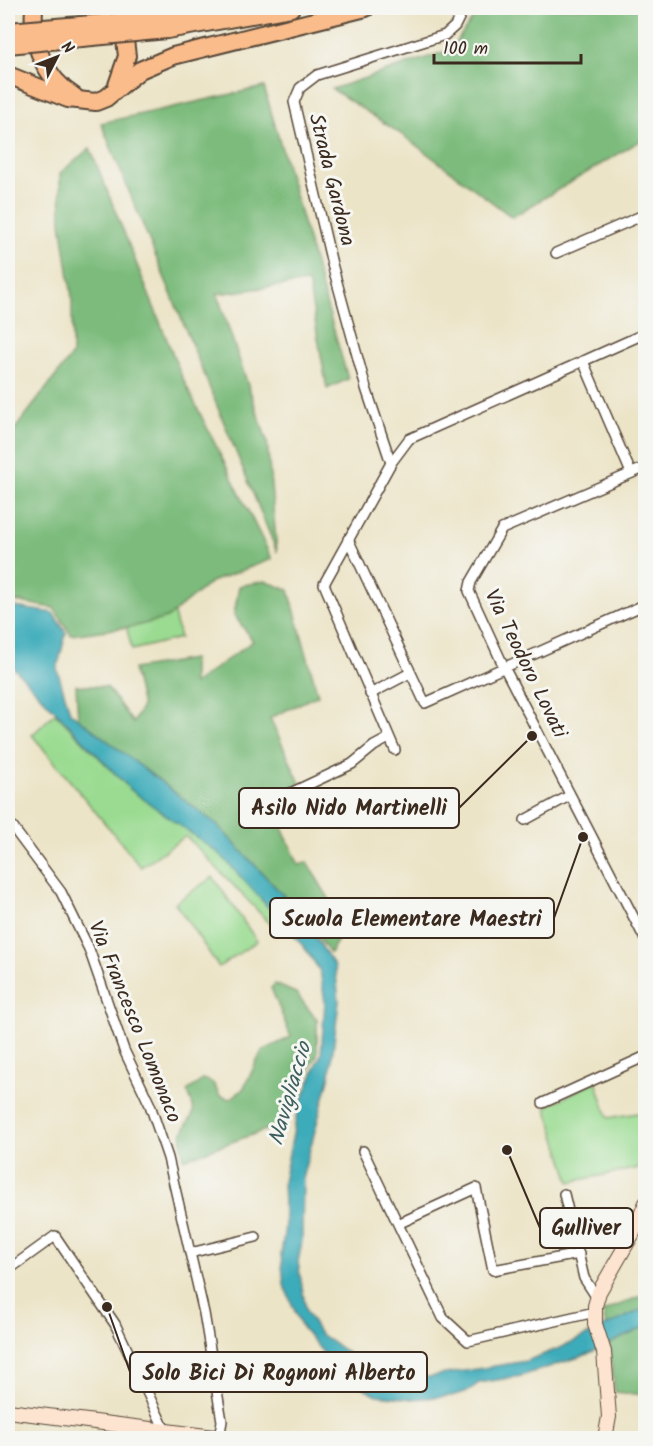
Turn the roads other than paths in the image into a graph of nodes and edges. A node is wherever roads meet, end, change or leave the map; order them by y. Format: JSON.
{"nodes":[{"id":1,"x":33,"y":8,"type":"edge"},
{"id":2,"x":121,"y":8,"type":"edge"},
{"id":3,"x":221,"y":8,"type":"edge"},
{"id":4,"x":291,"y":8,"type":"edge"},
{"id":5,"x":366,"y":8,"type":"edge"},
{"id":6,"x":464,"y":8,"type":"edge"},
{"id":7,"x":166,"y":24,"type":"junction"},
{"id":8,"x":8,"y":31,"type":"edge"},
{"id":9,"x":8,"y":45,"type":"edge"},
{"id":10,"x":8,"y":75,"type":"edge"},
{"id":11,"x":112,"y":94,"type":"junction"},
{"id":12,"x":85,"y":102,"type":"junction"},
{"id":13,"x":645,"y":214,"type":"edge"},
{"id":14,"x":556,"y":253,"type":"dead end"},
{"id":15,"x":645,"y":333,"type":"edge"},
{"id":16,"x":584,"y":361,"type":"junction"},
{"id":17,"x":392,"y":463,"type":"junction"},
{"id":18,"x":645,"y":467,"type":"edge"},
{"id":19,"x":631,"y":473,"type":"junction"},
{"id":20,"x":348,"y":539,"type":"junction"},
{"id":21,"x":645,"y":604,"type":"edge"},
{"id":22,"x":504,"y":667,"type":"junction"},
{"id":23,"x":410,"y":673,"type":"junction"},
{"id":24,"x":370,"y":694,"type":"junction"},
{"id":25,"x":389,"y":738,"type":"junction"},
{"id":26,"x":395,"y":750,"type":"dead end"},
{"id":27,"x":569,"y":796,"type":"junction"},
{"id":28,"x":282,"y":797,"type":"dead end"},
{"id":29,"x":525,"y":820,"type":"dead end"},
{"id":30,"x":8,"y":821,"type":"edge"},
{"id":31,"x":645,"y":941,"type":"edge"},
{"id":32,"x":645,"y":1056,"type":"edge"},
{"id":33,"x":543,"y":1103,"type":"dead end"},
{"id":34,"x":363,"y":1151,"type":"dead end"},
{"id":35,"x":564,"y":1194,"type":"dead end"},
{"id":36,"x":645,"y":1203,"type":"edge"},
{"id":37,"x":400,"y":1223,"type":"junction"},
{"id":38,"x":645,"y":1223,"type":"edge"},
{"id":39,"x":633,"y":1233,"type":"junction"},
{"id":40,"x":256,"y":1237,"type":"dead end"},
{"id":41,"x":190,"y":1253,"type":"junction"},
{"id":42,"x":579,"y":1254,"type":"junction"},
{"id":43,"x":8,"y":1270,"type":"edge"},
{"id":44,"x":597,"y":1298,"type":"junction"},
{"id":45,"x":595,"y":1318,"type":"junction"},
{"id":46,"x":292,"y":1363,"type":"dead end"},
{"id":47,"x":215,"y":1372,"type":"junction"},
{"id":48,"x":8,"y":1411,"type":"edge"},
{"id":49,"x":165,"y":1430,"type":"junction"},
{"id":50,"x":221,"y":1438,"type":"edge"},
{"id":51,"x":605,"y":1438,"type":"edge"}],
"edges":[{"from":1,"to":12,"type":"highway"},
{"from":2,"to":11,"type":"highway"},
{"from":3,"to":7,"type":"highway"},
{"from":4,"to":7,"type":"highway"},
{"from":5,"to":11,"type":"highway"},
{"from":6,"to":17,"type":"street","name":"Strada Gardona"},
{"from":7,"to":8,"type":"highway","bridge":true},
{"from":7,"to":9,"type":"highway","bridge":true},
{"from":10,"to":12,"type":"highway"},
{"from":11,"to":12,"type":"highway"},
{"from":13,"to":14,"type":"street"},
{"from":15,"to":16,"type":"street"},
{"from":16,"to":17,"type":"street"},
{"from":16,"to":19,"type":"street"},
{"from":17,"to":20,"type":"street"},
{"from":18,"to":19,"type":"street"},
{"from":19,"to":22,"type":"street","name":"Via Teodoro Lovati"},
{"from":20,"to":23,"type":"street"},
{"from":20,"to":24,"type":"street"},
{"from":21,"to":22,"type":"street"},
{"from":22,"to":23,"type":"street"},
{"from":22,"to":27,"type":"street","name":"Via Teodoro Lovati"},
{"from":23,"to":24,"type":"street"},
{"from":24,"to":25,"type":"street"},
{"from":25,"to":26,"type":"street"},
{"from":25,"to":28,"type":"street"},
{"from":27,"to":29,"type":"street"},
{"from":27,"to":31,"type":"street","name":"Via Teodoro Lovati"},
{"from":30,"to":41,"type":"street","name":"Via Francesco Lomonaco"},
{"from":32,"to":33,"type":"street"},
{"from":34,"to":37,"type":"street"},
{"from":35,"to":42,"type":"street"},
{"from":36,"to":39,"type":"street"},
{"from":37,"to":42,"type":"street"},
{"from":37,"to":45,"type":"street"},
{"from":38,"to":39,"type":"street"},
{"from":39,"to":44,"type":"street"},
{"from":40,"to":41,"type":"street"},
{"from":41,"to":47,"type":"street","name":"Via Francesco Lomonaco"},
{"from":42,"to":44,"type":"street"},
{"from":43,"to":49,"type":"street"},
{"from":44,"to":45,"type":"street"},
{"from":45,"to":51,"type":"street"},
{"from":46,"to":47,"type":"street"},
{"from":47,"to":50,"type":"street","name":"Via Francesco Lomonaco"},
{"from":48,"to":49,"type":"street"},
{"from":49,"to":50,"type":"street"}]}
